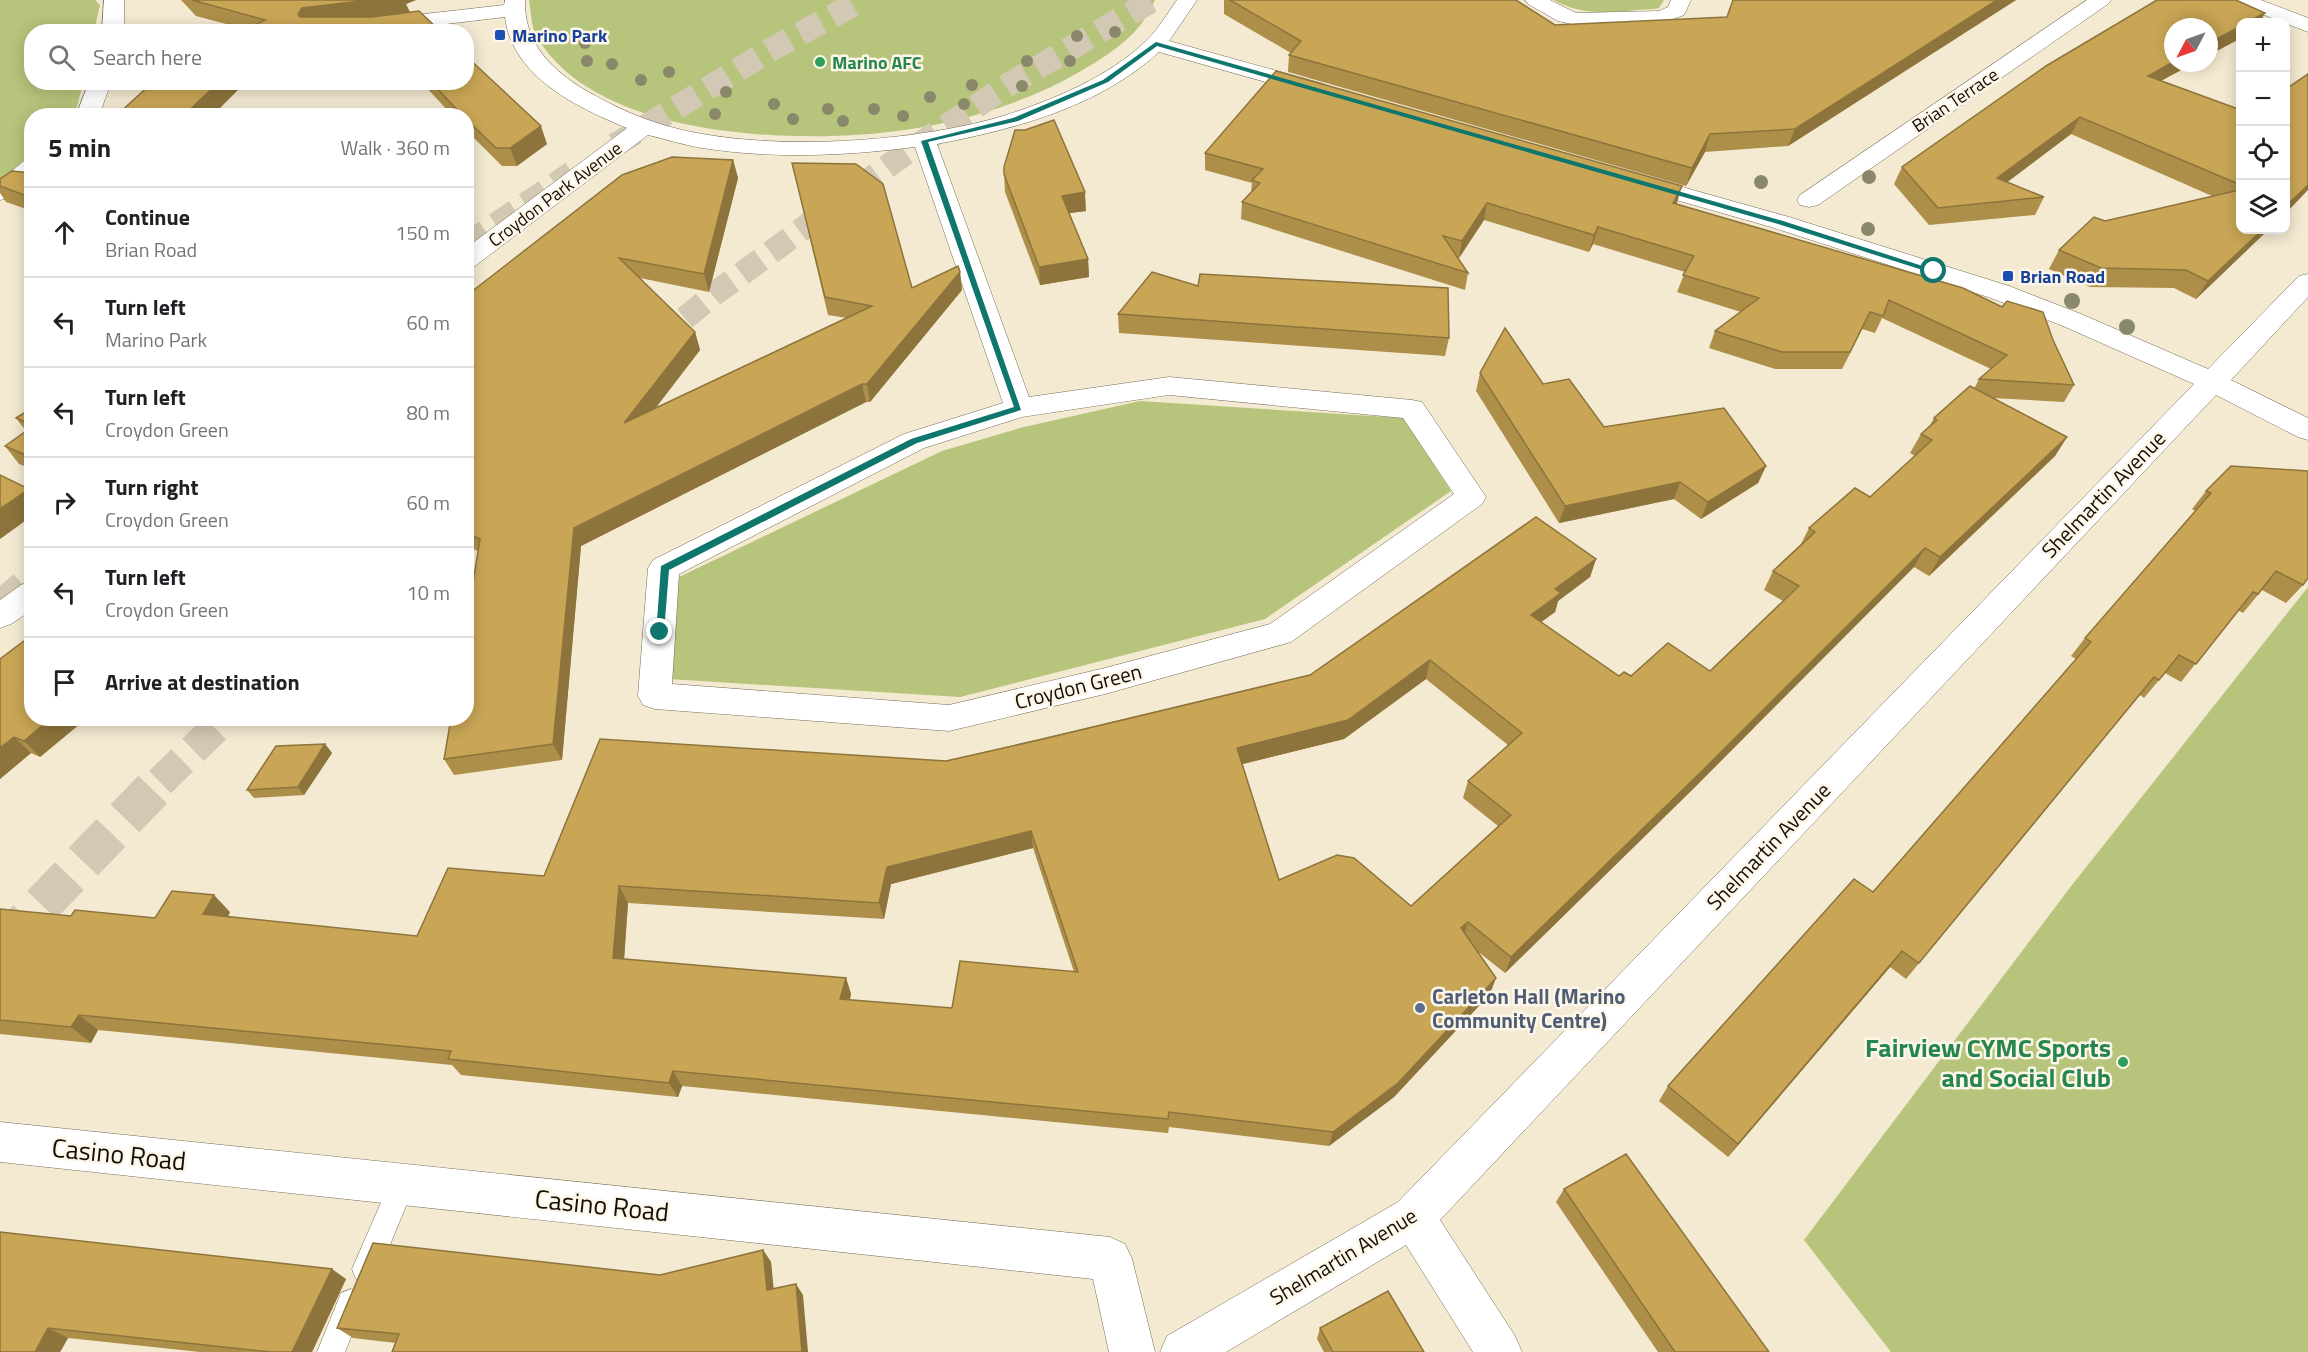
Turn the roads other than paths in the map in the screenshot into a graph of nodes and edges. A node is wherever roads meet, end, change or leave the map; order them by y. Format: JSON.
{"nodes":[{"id":1,"x":114,"y":0,"type":"edge"},
{"id":2,"x":1187,"y":0,"type":"edge"},
{"id":3,"x":1535,"y":0,"type":"edge"},
{"id":4,"x":1681,"y":0,"type":"edge"},
{"id":5,"x":2101,"y":0,"type":"edge"},
{"id":6,"x":2243,"y":0,"type":"edge"},
{"id":7,"x":514,"y":5,"type":"edge"},
{"id":8,"x":113,"y":24,"type":"edge"},
{"id":9,"x":376,"y":24,"type":"edge"},
{"id":10,"x":2308,"y":26,"type":"edge"},
{"id":11,"x":1156,"y":44,"type":"junction"},
{"id":12,"x":97,"y":90,"type":"edge"},
{"id":13,"x":1333,"y":94,"type":"edge"},
{"id":14,"x":90,"y":108,"type":"edge"},
{"id":15,"x":643,"y":127,"type":"junction"},
{"id":16,"x":924,"y":141,"type":"junction"},
{"id":17,"x":24,"y":173,"type":"edge"},
{"id":18,"x":1609,"y":173,"type":"edge"},
{"id":19,"x":0,"y":193,"type":"edge"},
{"id":20,"x":1809,"y":200,"type":"dead end"},
{"id":21,"x":474,"y":255,"type":"edge"},
{"id":22,"x":2308,"y":282,"type":"edge"},
{"id":23,"x":2211,"y":381,"type":"junction"},
{"id":24,"x":1018,"y":408,"type":"junction"},
{"id":25,"x":2308,"y":430,"type":"edge"},
{"id":26,"x":24,"y":599,"type":"edge"},
{"id":27,"x":0,"y":616,"type":"edge"},
{"id":28,"x":0,"y":1142,"type":"edge"},
{"id":29,"x":402,"y":1184,"type":"junction"},
{"id":30,"x":1413,"y":1217,"type":"junction"},
{"id":31,"x":331,"y":1352,"type":"edge"},
{"id":32,"x":1132,"y":1352,"type":"edge"},
{"id":33,"x":1183,"y":1352,"type":"edge"},
{"id":34,"x":1499,"y":1352,"type":"edge"}],
"edges":[{"from":1,"to":8,"type":"street"},
{"from":2,"to":11,"type":"street"},
{"from":3,"to":4,"type":"street"},
{"from":5,"to":20,"type":"street","name":"Brian Terrace"},
{"from":6,"to":10,"type":"street"},
{"from":7,"to":9,"type":"street"},
{"from":7,"to":15,"type":"street"},
{"from":11,"to":13,"type":"street"},
{"from":11,"to":16,"type":"street"},
{"from":12,"to":14,"type":"street"},
{"from":15,"to":16,"type":"street"},
{"from":15,"to":21,"type":"street","name":"Croydon Park Avenue"},
{"from":16,"to":24,"type":"street"},
{"from":17,"to":19,"type":"street"},
{"from":18,"to":23,"type":"street"},
{"from":22,"to":23,"type":"street","name":"Shelmartin Avenue"},
{"from":23,"to":25,"type":"street"},
{"from":23,"to":30,"type":"street","name":"Shelmartin Avenue"},
{"from":24,"to":24,"type":"street","name":"Croydon Green"},
{"from":26,"to":27,"type":"street"},
{"from":28,"to":29,"type":"street","name":"Casino Road"},
{"from":29,"to":31,"type":"lane"},
{"from":29,"to":32,"type":"street","name":"Casino Road"},
{"from":30,"to":33,"type":"street","name":"Shelmartin Avenue"},
{"from":30,"to":34,"type":"street"}]}
